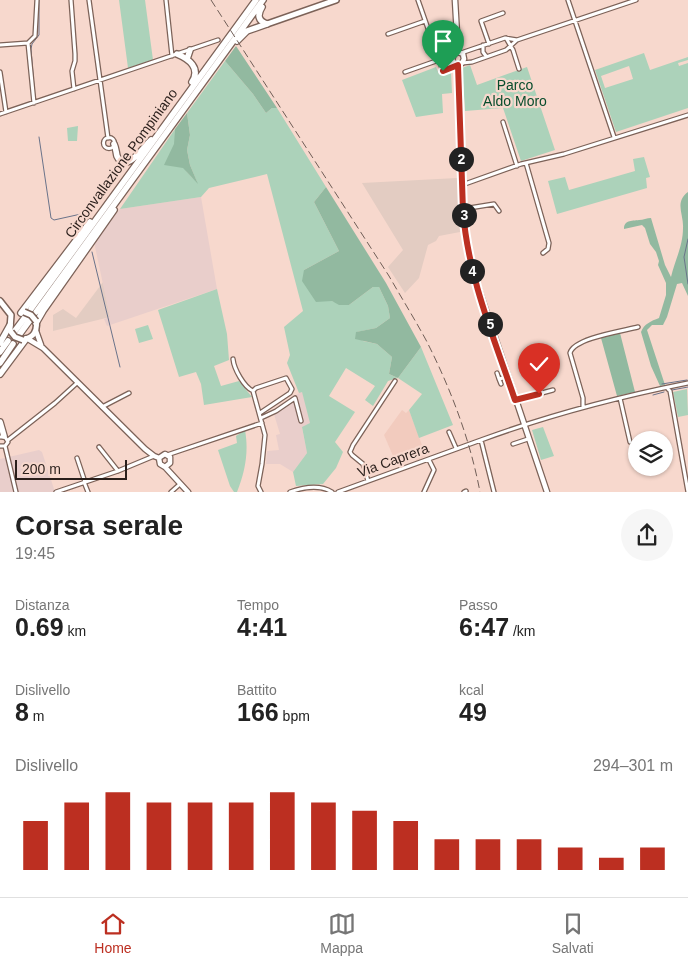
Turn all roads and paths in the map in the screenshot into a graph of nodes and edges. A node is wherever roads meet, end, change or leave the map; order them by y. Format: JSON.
{"nodes":[{"id":1,"x":37,"y":0,"type":"edge"},
{"id":2,"x":70,"y":0,"type":"edge"},
{"id":3,"x":89,"y":0,"type":"edge"},
{"id":4,"x":166,"y":0,"type":"edge"},
{"id":5,"x":256,"y":0,"type":"edge"},
{"id":6,"x":265,"y":0,"type":"edge"},
{"id":7,"x":336,"y":0,"type":"edge"},
{"id":8,"x":418,"y":0,"type":"edge"},
{"id":9,"x":455,"y":0,"type":"edge"},
{"id":10,"x":568,"y":0,"type":"edge"},
{"id":11,"x":636,"y":0,"type":"edge"},
{"id":12,"x":503,"y":13,"type":"dead end"},
{"id":13,"x":575,"y":20,"type":"junction"},
{"id":14,"x":425,"y":21,"type":"junction"},
{"id":15,"x":267,"y":24,"type":"junction"},
{"id":16,"x":234,"y":34,"type":"junction"},
{"id":17,"x":388,"y":34,"type":"dead end"},
{"id":18,"x":505,"y":38,"type":"junction"},
{"id":19,"x":218,"y":40,"type":"dead end"},
{"id":20,"x":518,"y":40,"type":"junction"},
{"id":21,"x":28,"y":43,"type":"junction"},
{"id":22,"x":489,"y":44,"type":"junction"},
{"id":23,"x":0,"y":45,"type":"edge"},
{"id":24,"x":483,"y":45,"type":"junction"},
{"id":25,"x":511,"y":46,"type":"junction"},
{"id":26,"x":190,"y":50,"type":"junction"},
{"id":27,"x":458,"y":53,"type":"junction"},
{"id":28,"x":174,"y":55,"type":"junction"},
{"id":29,"x":486,"y":56,"type":"junction"},
{"id":30,"x":187,"y":59,"type":"junction"},
{"id":31,"x":439,"y":60,"type":"junction"},
{"id":32,"x":459,"y":64,"type":"junction"},
{"id":33,"x":519,"y":70,"type":"dead end"},
{"id":34,"x":405,"y":72,"type":"dead end"},
{"id":35,"x":0,"y":74,"type":"edge"},
{"id":36,"x":100,"y":80,"type":"junction"},
{"id":37,"x":202,"y":83,"type":"junction"},
{"id":38,"x":74,"y":89,"type":"junction"},
{"id":39,"x":34,"y":103,"type":"junction"},
{"id":40,"x":6,"y":112,"type":"junction"},
{"id":41,"x":0,"y":114,"type":"edge"},
{"id":42,"x":688,"y":114,"type":"edge"},
{"id":43,"x":503,"y":122,"type":"dead end"},
{"id":44,"x":164,"y":127,"type":"junction"},
{"id":45,"x":614,"y":137,"type":"junction"},
{"id":46,"x":108,"y":138,"type":"junction"},
{"id":47,"x":114,"y":144,"type":"junction"},
{"id":48,"x":526,"y":163,"type":"junction"},
{"id":49,"x":517,"y":166,"type":"junction"},
{"id":50,"x":126,"y":178,"type":"junction"},
{"id":51,"x":462,"y":185,"type":"junction"},
{"id":52,"x":122,"y":193,"type":"junction"},
{"id":53,"x":465,"y":209,"type":"junction"},
{"id":54,"x":499,"y":212,"type":"dead end"},
{"id":55,"x":543,"y":253,"type":"dead end"},
{"id":56,"x":2,"y":303,"type":"edge"},
{"id":57,"x":27,"y":317,"type":"junction"},
{"id":58,"x":638,"y":327,"type":"dead end"},
{"id":59,"x":36,"y":331,"type":"junction"},
{"id":60,"x":18,"y":333,"type":"junction"},
{"id":61,"x":0,"y":343,"type":"edge"},
{"id":62,"x":43,"y":348,"type":"junction"},
{"id":63,"x":0,"y":352,"type":"edge"},
{"id":64,"x":232,"y":358,"type":"dead end"},
{"id":65,"x":3,"y":364,"type":"edge"},
{"id":66,"x":497,"y":373,"type":"dead end"},
{"id":67,"x":0,"y":375,"type":"edge"},
{"id":68,"x":508,"y":377,"type":"junction"},
{"id":69,"x":499,"y":379,"type":"junction"},
{"id":70,"x":395,"y":382,"type":"dead end"},
{"id":71,"x":77,"y":383,"type":"junction"},
{"id":72,"x":688,"y":383,"type":"edge"},
{"id":73,"x":501,"y":384,"type":"dead end"},
{"id":74,"x":668,"y":389,"type":"junction"},
{"id":75,"x":553,"y":390,"type":"dead end"},
{"id":76,"x":253,"y":391,"type":"junction"},
{"id":77,"x":129,"y":393,"type":"dead end"},
{"id":78,"x":620,"y":398,"type":"junction"},
{"id":79,"x":515,"y":400,"type":"junction"},
{"id":80,"x":102,"y":407,"type":"junction"},
{"id":81,"x":583,"y":407,"type":"junction"},
{"id":82,"x":260,"y":413,"type":"junction"},
{"id":83,"x":261,"y":418,"type":"junction"},
{"id":84,"x":301,"y":421,"type":"dead end"},
{"id":85,"x":0,"y":422,"type":"edge"},
{"id":86,"x":262,"y":422,"type":"junction"},
{"id":87,"x":524,"y":424,"type":"junction"},
{"id":88,"x":449,"y":432,"type":"dead end"},
{"id":89,"x":628,"y":433,"type":"edge"},
{"id":90,"x":2,"y":437,"type":"edge"},
{"id":91,"x":528,"y":439,"type":"junction"},
{"id":92,"x":481,"y":440,"type":"junction"},
{"id":93,"x":513,"y":444,"type":"dead end"},
{"id":94,"x":2,"y":446,"type":"edge"},
{"id":95,"x":99,"y":447,"type":"dead end"},
{"id":96,"x":456,"y":448,"type":"junction"},
{"id":97,"x":167,"y":455,"type":"junction"},
{"id":98,"x":154,"y":456,"type":"junction"},
{"id":99,"x":77,"y":458,"type":"dead end"},
{"id":100,"x":159,"y":458,"type":"junction"},
{"id":101,"x":429,"y":460,"type":"junction"},
{"id":102,"x":165,"y":466,"type":"junction"},
{"id":103,"x":118,"y":471,"type":"junction"},
{"id":104,"x":368,"y":481,"type":"junction"},
{"id":105,"x":84,"y":482,"type":"junction"},
{"id":106,"x":180,"y":484,"type":"junction"},
{"id":107,"x":16,"y":492,"type":"edge"},
{"id":108,"x":56,"y":492,"type":"edge"},
{"id":109,"x":88,"y":492,"type":"edge"},
{"id":110,"x":171,"y":492,"type":"edge"},
{"id":111,"x":188,"y":492,"type":"edge"},
{"id":112,"x":261,"y":492,"type":"edge"},
{"id":113,"x":290,"y":492,"type":"edge"},
{"id":114,"x":332,"y":492,"type":"edge"},
{"id":115,"x":338,"y":492,"type":"edge"},
{"id":116,"x":424,"y":492,"type":"edge"},
{"id":117,"x":494,"y":492,"type":"edge"},
{"id":118,"x":547,"y":492,"type":"edge"},
{"id":119,"x":688,"y":492,"type":"edge"}],
"edges":[{"from":1,"to":21,"type":"street"},
{"from":2,"to":38,"type":"street"},
{"from":3,"to":36,"type":"street"},
{"from":4,"to":28,"type":"street"},
{"from":5,"to":16,"type":"highway"},
{"from":6,"to":15,"type":"highway"},
{"from":6,"to":16,"type":"highway"},
{"from":7,"to":15,"type":"main road"},
{"from":8,"to":14,"type":"street"},
{"from":9,"to":27,"type":"main road"},
{"from":10,"to":13,"type":"street"},
{"from":11,"to":13,"type":"street"},
{"from":12,"to":22,"type":"street"},
{"from":13,"to":20,"type":"street"},
{"from":13,"to":45,"type":"street"},
{"from":14,"to":17,"type":"street"},
{"from":14,"to":31,"type":"street"},
{"from":15,"to":37,"type":"highway"},
{"from":16,"to":37,"type":"highway","name":"Circonvallazione Pompiniano"},
{"from":16,"to":44,"type":"highway","name":"Circonvallazione Pompiniano"},
{"from":18,"to":20,"type":"street"},
{"from":18,"to":22,"type":"street"},
{"from":18,"to":25,"type":"street"},
{"from":19,"to":26,"type":"street"},
{"from":20,"to":25,"type":"street"},
{"from":21,"to":23,"type":"street"},
{"from":21,"to":39,"type":"street"},
{"from":22,"to":24,"type":"street"},
{"from":24,"to":27,"type":"street"},
{"from":24,"to":29,"type":"street"},
{"from":25,"to":29,"type":"street"},
{"from":25,"to":33,"type":"street"},
{"from":26,"to":28,"type":"street"},
{"from":26,"to":30,"type":"highway"},
{"from":27,"to":31,"type":"street"},
{"from":27,"to":32,"type":"main road"},
{"from":27,"to":32,"type":"main road"},
{"from":28,"to":30,"type":"highway"},
{"from":28,"to":36,"type":"street"},
{"from":29,"to":32,"type":"street"},
{"from":30,"to":44,"type":"highway"},
{"from":31,"to":32,"type":"street"},
{"from":31,"to":34,"type":"street"},
{"from":32,"to":51,"type":"main road"},
{"from":35,"to":40,"type":"street"},
{"from":36,"to":38,"type":"street"},
{"from":36,"to":46,"type":"street"},
{"from":37,"to":52,"type":"highway","name":"Circonvallazione Pompiniano"},
{"from":38,"to":39,"type":"street"},
{"from":39,"to":40,"type":"street"},
{"from":40,"to":41,"type":"street"},
{"from":42,"to":45,"type":"street"},
{"from":43,"to":49,"type":"street"},
{"from":44,"to":47,"type":"highway"},
{"from":44,"to":50,"type":"highway","name":"Circonvallazione Pompiniano"},
{"from":45,"to":48,"type":"street"},
{"from":46,"to":47,"type":"street"},
{"from":46,"to":47,"type":"street"},
{"from":48,"to":49,"type":"street"},
{"from":48,"to":55,"type":"street"},
{"from":49,"to":51,"type":"street"},
{"from":50,"to":52,"type":"highway","name":"Circonvallazione Pompiniano"},
{"from":50,"to":57,"type":"highway"},
{"from":51,"to":53,"type":"main road"},
{"from":52,"to":57,"type":"highway"},
{"from":53,"to":54,"type":"street"},
{"from":53,"to":68,"type":"main road"},
{"from":56,"to":57,"type":"main road"},
{"from":56,"to":60,"type":"main road"},
{"from":57,"to":59,"type":"main road"},
{"from":57,"to":60,"type":"main road"},
{"from":57,"to":60,"type":"highway"},
{"from":58,"to":81,"type":"street"},
{"from":59,"to":60,"type":"main road"},
{"from":59,"to":62,"type":"main road"},
{"from":60,"to":61,"type":"highway"},
{"from":60,"to":62,"type":"main road"},
{"from":60,"to":65,"type":"highway"},
{"from":62,"to":71,"type":"main road"},
{"from":63,"to":65,"type":"highway"},
{"from":64,"to":76,"type":"street"},
{"from":65,"to":67,"type":"highway"},
{"from":66,"to":69,"type":"street"},
{"from":68,"to":69,"type":"street"},
{"from":68,"to":79,"type":"main road"},
{"from":69,"to":73,"type":"street"},
{"from":70,"to":104,"type":"street"},
{"from":71,"to":80,"type":"main road"},
{"from":71,"to":90,"type":"street"},
{"from":72,"to":74,"type":"street","name":"Via Caprera"},
{"from":74,"to":78,"type":"street","name":"Via Caprera"},
{"from":74,"to":119,"type":"street"},
{"from":75,"to":79,"type":"street"},
{"from":76,"to":82,"type":"street"},
{"from":76,"to":82,"type":"street"},
{"from":77,"to":80,"type":"street"},
{"from":78,"to":81,"type":"street","name":"Via Caprera"},
{"from":78,"to":89,"type":"street"},
{"from":79,"to":87,"type":"main road"},
{"from":80,"to":98,"type":"main road"},
{"from":81,"to":87,"type":"street","name":"Via Caprera"},
{"from":82,"to":83,"type":"street"},
{"from":83,"to":84,"type":"street"},
{"from":83,"to":86,"type":"street"},
{"from":85,"to":90,"type":"highway"},
{"from":86,"to":97,"type":"street"},
{"from":86,"to":112,"type":"street"},
{"from":87,"to":91,"type":"main road"},
{"from":87,"to":92,"type":"street","name":"Via Caprera"},
{"from":88,"to":96,"type":"street"},
{"from":90,"to":94,"type":"street"},
{"from":91,"to":93,"type":"street"},
{"from":91,"to":118,"type":"main road"},
{"from":92,"to":96,"type":"street","name":"Via Caprera"},
{"from":92,"to":117,"type":"street"},
{"from":94,"to":107,"type":"street"},
{"from":95,"to":103,"type":"street"},
{"from":96,"to":101,"type":"street","name":"Via Caprera"},
{"from":97,"to":100,"type":"main road"},
{"from":97,"to":102,"type":"main road"},
{"from":98,"to":100,"type":"main road"},
{"from":98,"to":103,"type":"street"},
{"from":99,"to":105,"type":"street"},
{"from":100,"to":102,"type":"main road"},
{"from":101,"to":104,"type":"street","name":"Via Caprera"},
{"from":101,"to":116,"type":"street"},
{"from":102,"to":106,"type":"main road"},
{"from":103,"to":105,"type":"street"},
{"from":104,"to":115,"type":"street","name":"Via Caprera"},
{"from":105,"to":108,"type":"street"},
{"from":105,"to":109,"type":"street"},
{"from":106,"to":110,"type":"street"},
{"from":106,"to":111,"type":"main road"},
{"from":113,"to":114,"type":"street"}]}
